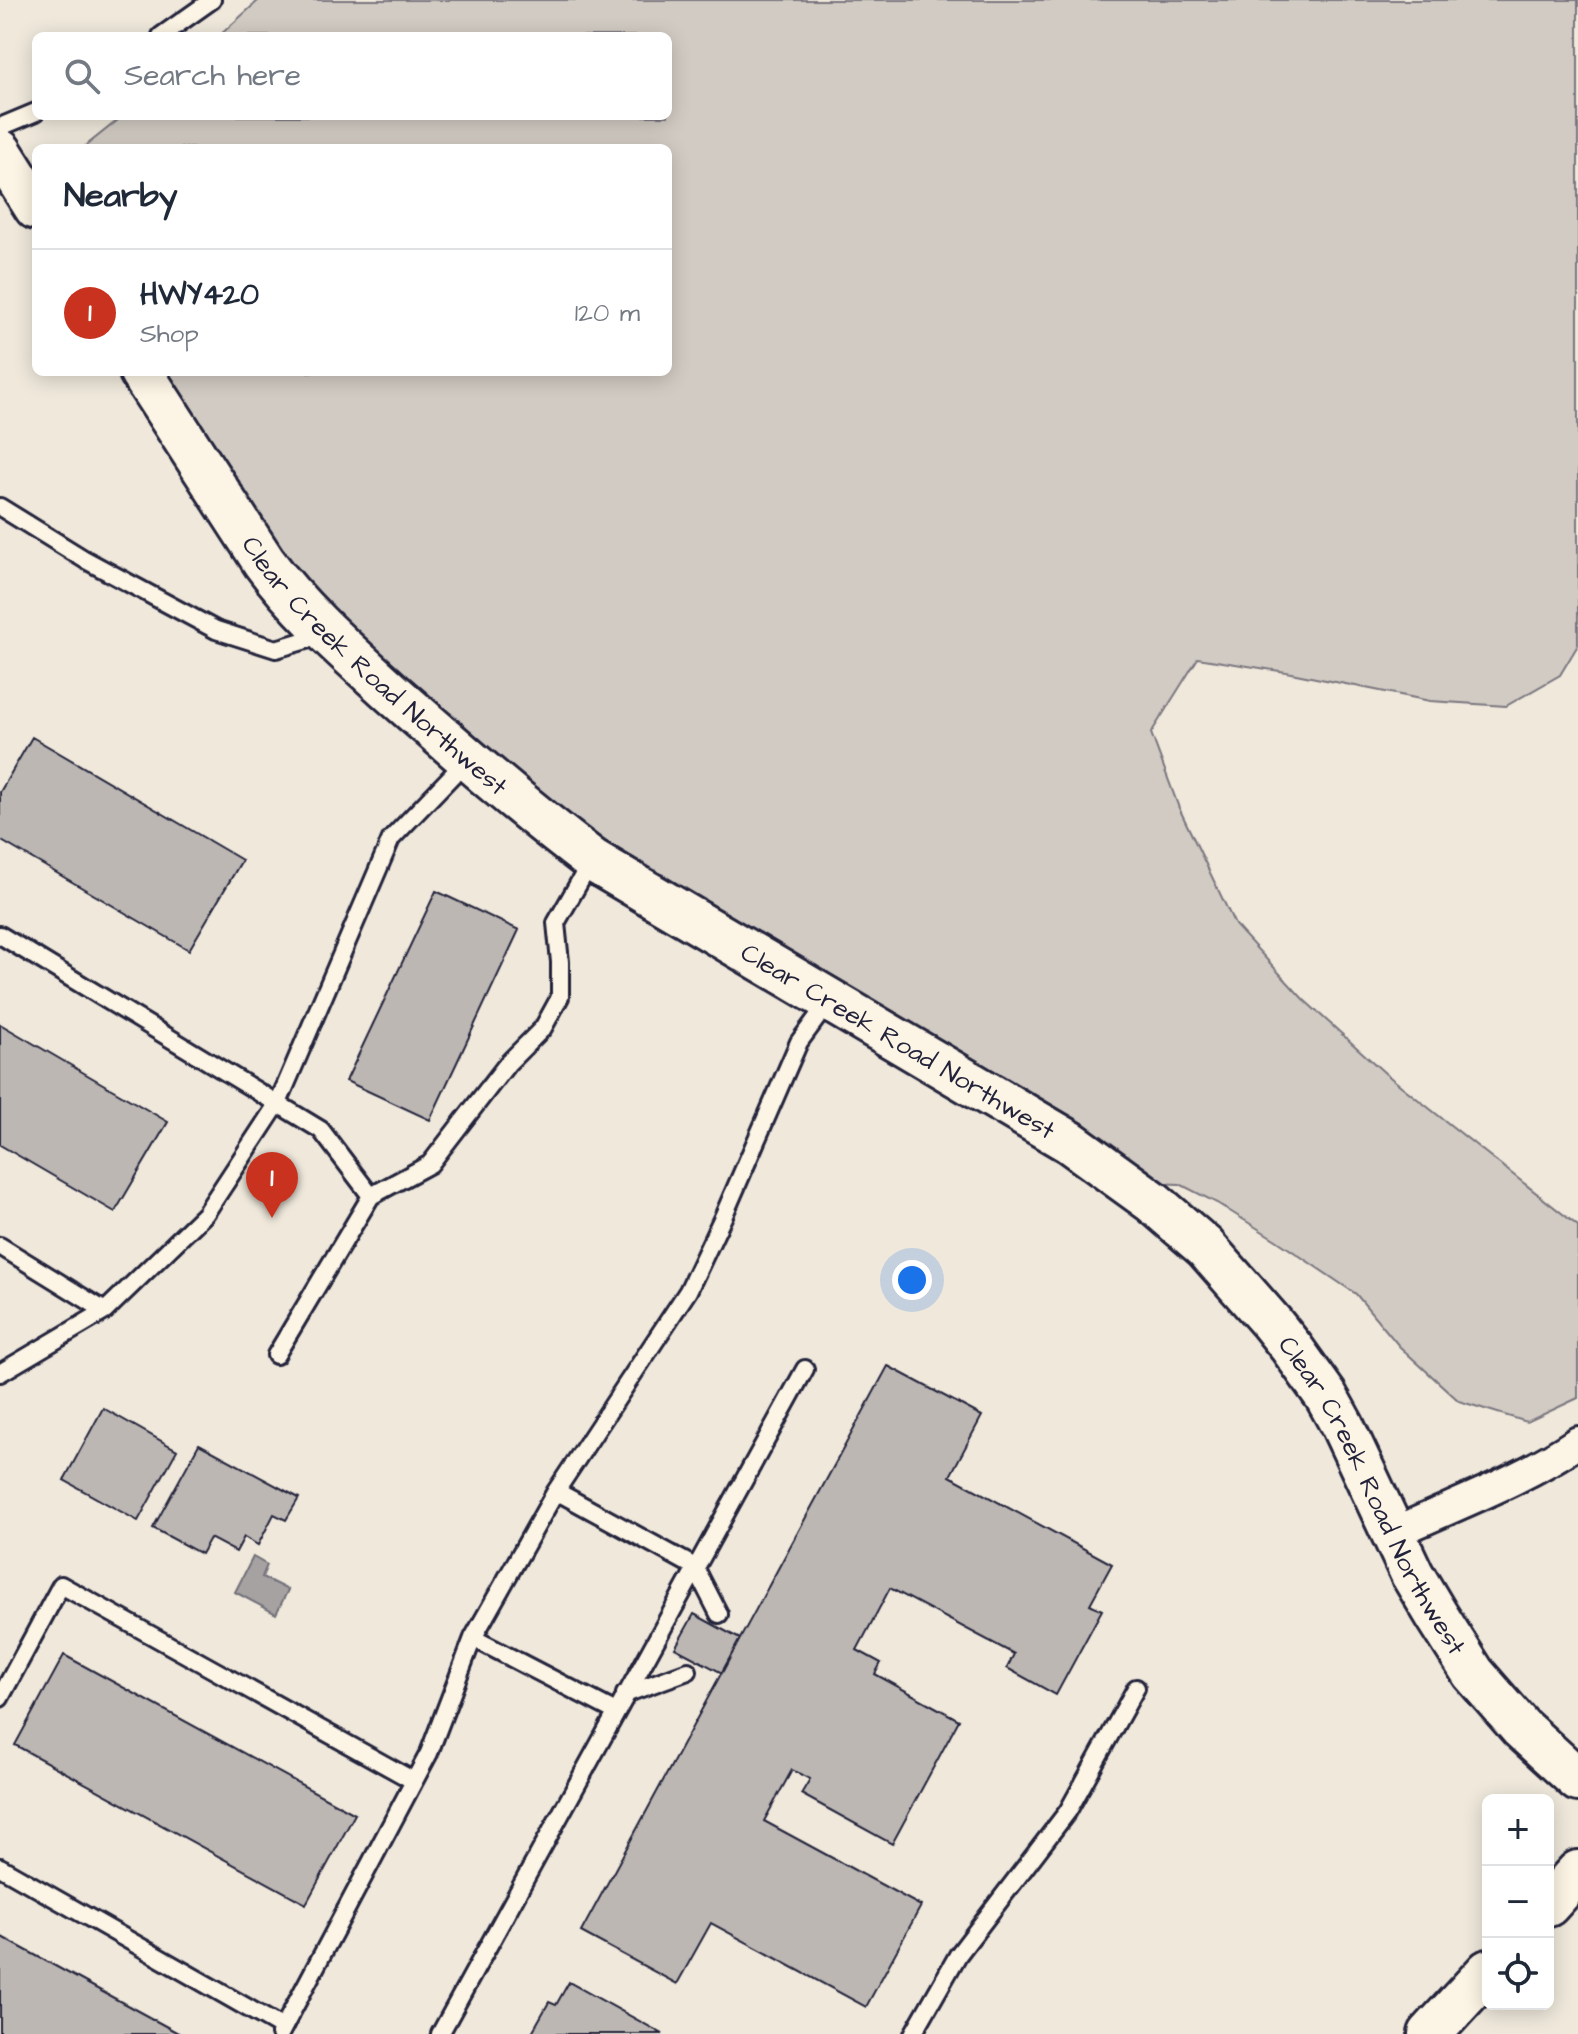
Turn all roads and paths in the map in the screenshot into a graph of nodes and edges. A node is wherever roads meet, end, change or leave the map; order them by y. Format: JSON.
{"nodes":[{"id":1,"x":212,"y":0,"type":"edge"},
{"id":2,"x":167,"y":32,"type":"edge"},
{"id":3,"x":32,"y":114,"type":"edge"},
{"id":4,"x":0,"y":127,"type":"edge"},
{"id":5,"x":0,"y":151,"type":"edge"},
{"id":6,"x":32,"y":202,"type":"edge"},
{"id":7,"x":144,"y":376,"type":"edge"},
{"id":8,"x":0,"y":507,"type":"edge"},
{"id":9,"x":328,"y":634,"type":"junction"},
{"id":10,"x":467,"y":760,"type":"junction"},
{"id":11,"x":592,"y":860,"type":"junction"},
{"id":12,"x":0,"y":935,"type":"edge"},
{"id":13,"x":830,"y":1000,"type":"junction"},
{"id":14,"x":278,"y":1103,"type":"junction"},
{"id":15,"x":371,"y":1196,"type":"junction"},
{"id":16,"x":0,"y":1246,"type":"edge"},
{"id":17,"x":105,"y":1311,"type":"junction"},
{"id":18,"x":276,"y":1355,"type":"dead end"},
{"id":19,"x":805,"y":1369,"type":"dead end"},
{"id":20,"x":0,"y":1373,"type":"edge"},
{"id":21,"x":1578,"y":1442,"type":"edge"},
{"id":22,"x":556,"y":1491,"type":"junction"},
{"id":23,"x":1394,"y":1533,"type":"junction"},
{"id":24,"x":695,"y":1567,"type":"junction"},
{"id":25,"x":719,"y":1614,"type":"dead end"},
{"id":26,"x":473,"y":1638,"type":"junction"},
{"id":27,"x":688,"y":1671,"type":"dead end"},
{"id":28,"x":1136,"y":1688,"type":"dead end"},
{"id":29,"x":625,"y":1694,"type":"junction"},
{"id":30,"x":0,"y":1698,"type":"edge"},
{"id":31,"x":616,"y":1712,"type":"junction"},
{"id":32,"x":1578,"y":1780,"type":"edge"},
{"id":33,"x":414,"y":1781,"type":"junction"},
{"id":34,"x":0,"y":1867,"type":"edge"},
{"id":35,"x":1578,"y":1872,"type":"edge"},
{"id":36,"x":1554,"y":1898,"type":"edge"},
{"id":37,"x":1482,"y":1978,"type":"edge"},
{"id":38,"x":282,"y":2031,"type":"edge"},
{"id":39,"x":440,"y":2034,"type":"edge"},
{"id":40,"x":913,"y":2034,"type":"edge"},
{"id":41,"x":1430,"y":2034,"type":"edge"}],
"edges":[{"from":1,"to":2,"type":"lane"},
{"from":3,"to":4,"type":"lane"},
{"from":5,"to":6,"type":"main road"},
{"from":7,"to":9,"type":"main road","name":"Clear Creek Road Northwest"},
{"from":8,"to":9,"type":"lane"},
{"from":9,"to":10,"type":"main road","name":"Clear Creek Road Northwest"},
{"from":10,"to":11,"type":"main road","name":"Clear Creek Road Northwest"},
{"from":10,"to":14,"type":"lane"},
{"from":11,"to":13,"type":"main road","name":"Clear Creek Road Northwest"},
{"from":11,"to":15,"type":"lane"},
{"from":12,"to":14,"type":"lane"},
{"from":13,"to":22,"type":"lane"},
{"from":13,"to":23,"type":"main road","name":"Clear Creek Road Northwest"},
{"from":14,"to":15,"type":"lane"},
{"from":14,"to":17,"type":"lane"},
{"from":15,"to":18,"type":"lane"},
{"from":16,"to":17,"type":"lane"},
{"from":17,"to":20,"type":"lane"},
{"from":19,"to":24,"type":"lane"},
{"from":21,"to":23,"type":"street"},
{"from":22,"to":24,"type":"lane"},
{"from":22,"to":26,"type":"lane"},
{"from":23,"to":32,"type":"main road","name":"Clear Creek Road Northwest"},
{"from":24,"to":25,"type":"lane"},
{"from":24,"to":29,"type":"lane"},
{"from":26,"to":31,"type":"lane"},
{"from":26,"to":33,"type":"lane"},
{"from":27,"to":29,"type":"lane"},
{"from":28,"to":40,"type":"lane"},
{"from":29,"to":31,"type":"lane"},
{"from":30,"to":33,"type":"lane"},
{"from":31,"to":39,"type":"lane"},
{"from":33,"to":38,"type":"lane"},
{"from":34,"to":38,"type":"lane"},
{"from":35,"to":36,"type":"main road"},
{"from":37,"to":41,"type":"main road"}]}
